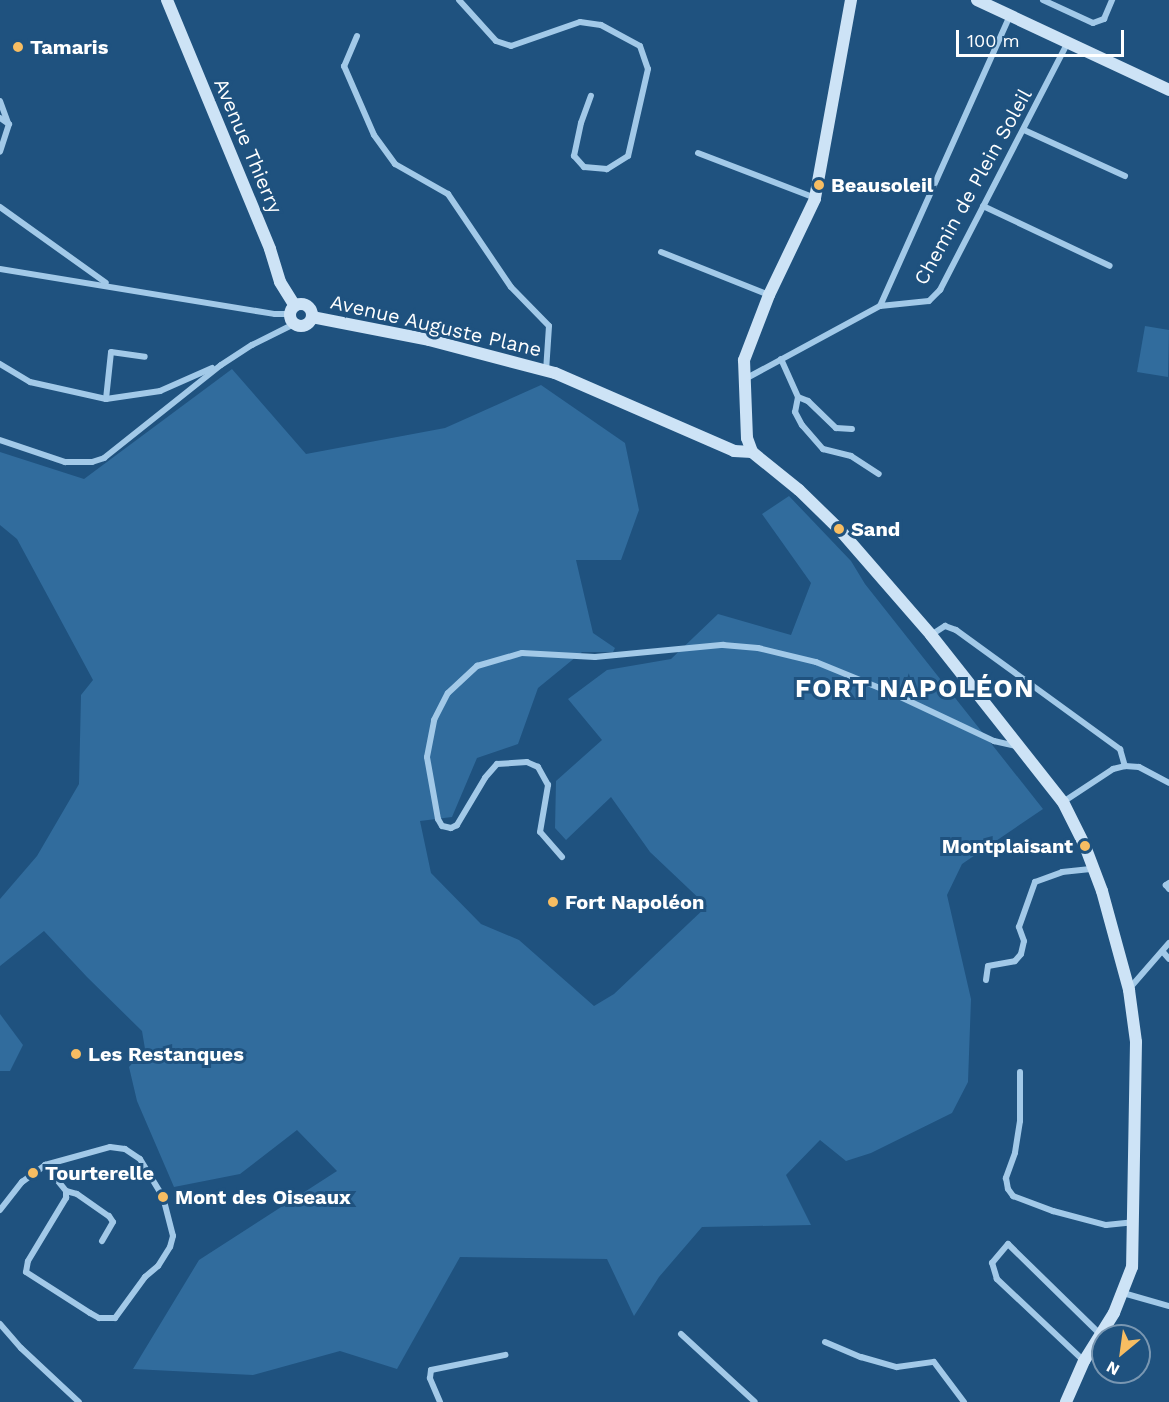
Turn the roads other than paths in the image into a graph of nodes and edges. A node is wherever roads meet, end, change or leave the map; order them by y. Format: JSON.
{"nodes":[{"id":1,"x":167,"y":0,"type":"edge"},
{"id":2,"x":459,"y":0,"type":"edge"},
{"id":3,"x":851,"y":0,"type":"edge"},
{"id":4,"x":977,"y":0,"type":"edge"},
{"id":5,"x":1042,"y":0,"type":"edge"},
{"id":6,"x":1112,"y":0,"type":"edge"},
{"id":7,"x":1010,"y":16,"type":"junction"},
{"id":8,"x":357,"y":36,"type":"dead end"},
{"id":9,"x":1067,"y":44,"type":"junction"},
{"id":10,"x":1169,"y":90,"type":"edge"},
{"id":11,"x":591,"y":96,"type":"dead end"},
{"id":12,"x":0,"y":101,"type":"edge"},
{"id":13,"x":0,"y":118,"type":"edge"},
{"id":14,"x":9,"y":124,"type":"junction"},
{"id":15,"x":1024,"y":130,"type":"junction"},
{"id":16,"x":0,"y":152,"type":"edge"},
{"id":17,"x":698,"y":153,"type":"dead end"},
{"id":18,"x":1125,"y":176,"type":"dead end"},
{"id":19,"x":816,"y":199,"type":"junction"},
{"id":20,"x":983,"y":206,"type":"junction"},
{"id":21,"x":0,"y":207,"type":"edge"},
{"id":22,"x":661,"y":252,"type":"dead end"},
{"id":23,"x":1110,"y":266,"type":"dead end"},
{"id":24,"x":0,"y":269,"type":"edge"},
{"id":25,"x":109,"y":285,"type":"junction"},
{"id":26,"x":769,"y":295,"type":"junction"},
{"id":27,"x":880,"y":306,"type":"junction"},
{"id":28,"x":293,"y":315,"type":"junction"},
{"id":29,"x":312,"y":317,"type":"junction"},
{"id":30,"x":145,"y":357,"type":"dead end"},
{"id":31,"x":781,"y":359,"type":"junction"},
{"id":32,"x":0,"y":364,"type":"edge"},
{"id":33,"x":221,"y":365,"type":"junction"},
{"id":34,"x":546,"y":371,"type":"junction"},
{"id":35,"x":744,"y":379,"type":"junction"},
{"id":36,"x":798,"y":397,"type":"junction"},
{"id":37,"x":106,"y":399,"type":"junction"},
{"id":38,"x":852,"y":429,"type":"dead end"},
{"id":39,"x":0,"y":440,"type":"edge"},
{"id":40,"x":752,"y":453,"type":"junction"},
{"id":41,"x":879,"y":474,"type":"dead end"},
{"id":42,"x":931,"y":635,"type":"junction"},
{"id":43,"x":1019,"y":747,"type":"junction"},
{"id":44,"x":1125,"y":766,"type":"junction"},
{"id":45,"x":1169,"y":783,"type":"edge"},
{"id":46,"x":1063,"y":802,"type":"junction"},
{"id":47,"x":562,"y":857,"type":"dead end"},
{"id":48,"x":1094,"y":869,"type":"junction"},
{"id":49,"x":1169,"y":883,"type":"edge"},
{"id":50,"x":1169,"y":889,"type":"edge"},
{"id":51,"x":1169,"y":944,"type":"edge"},
{"id":52,"x":1163,"y":952,"type":"junction"},
{"id":53,"x":1169,"y":959,"type":"edge"},
{"id":54,"x":986,"y":980,"type":"dead end"},
{"id":55,"x":1129,"y":990,"type":"junction"},
{"id":56,"x":1020,"y":1072,"type":"dead end"},
{"id":57,"x":45,"y":1165,"type":"junction"},
{"id":58,"x":66,"y":1191,"type":"junction"},
{"id":59,"x":0,"y":1210,"type":"edge"},
{"id":60,"x":1133,"y":1221,"type":"junction"},
{"id":61,"x":102,"y":1241,"type":"dead end"},
{"id":62,"x":1123,"y":1293,"type":"junction"},
{"id":63,"x":1169,"y":1306,"type":"edge"},
{"id":64,"x":0,"y":1324,"type":"edge"},
{"id":65,"x":1107,"y":1324,"type":"edge"},
{"id":66,"x":1091,"y":1325,"type":"edge"},
{"id":67,"x":681,"y":1334,"type":"dead end"},
{"id":68,"x":825,"y":1342,"type":"dead end"},
{"id":69,"x":1091,"y":1350,"type":"edge"},
{"id":70,"x":505,"y":1354,"type":"dead end"},
{"id":71,"x":1084,"y":1361,"type":"junction"},
{"id":72,"x":79,"y":1402,"type":"edge"},
{"id":73,"x":440,"y":1402,"type":"edge"},
{"id":74,"x":755,"y":1402,"type":"edge"},
{"id":75,"x":964,"y":1402,"type":"edge"},
{"id":76,"x":1066,"y":1402,"type":"edge"}],
"edges":[{"from":1,"to":28,"type":"street","name":"Avenue Thierry"},
{"from":2,"to":11,"type":"street"},
{"from":3,"to":19,"type":"street"},
{"from":4,"to":7,"type":"street"},
{"from":5,"to":6,"type":"street"},
{"from":7,"to":9,"type":"street"},
{"from":7,"to":27,"type":"street"},
{"from":8,"to":34,"type":"street"},
{"from":9,"to":10,"type":"street"},
{"from":9,"to":15,"type":"street","name":"Chemin de Plein Soleil"},
{"from":12,"to":14,"type":"street"},
{"from":13,"to":14,"type":"street"},
{"from":14,"to":16,"type":"street"},
{"from":15,"to":18,"type":"street"},
{"from":15,"to":20,"type":"street","name":"Chemin de Plein Soleil"},
{"from":17,"to":19,"type":"street"},
{"from":19,"to":26,"type":"street"},
{"from":20,"to":23,"type":"street"},
{"from":20,"to":27,"type":"street","name":"Chemin de Plein Soleil"},
{"from":21,"to":25,"type":"street"},
{"from":22,"to":26,"type":"street"},
{"from":24,"to":25,"type":"street"},
{"from":25,"to":28,"type":"street"},
{"from":26,"to":35,"type":"street"},
{"from":27,"to":31,"type":"street"},
{"from":28,"to":29,"type":"street"},
{"from":28,"to":29,"type":"street"},
{"from":28,"to":33,"type":"street"},
{"from":29,"to":34,"type":"street","name":"Avenue Auguste Plane"},
{"from":30,"to":37,"type":"street"},
{"from":31,"to":35,"type":"street"},
{"from":31,"to":36,"type":"street"},
{"from":32,"to":37,"type":"street"},
{"from":33,"to":37,"type":"street"},
{"from":33,"to":39,"type":"street"},
{"from":34,"to":40,"type":"street","name":"Avenue Auguste Plane"},
{"from":35,"to":40,"type":"street"},
{"from":36,"to":38,"type":"street"},
{"from":36,"to":41,"type":"street"},
{"from":40,"to":42,"type":"street"},
{"from":42,"to":43,"type":"street"},
{"from":42,"to":44,"type":"street"},
{"from":43,"to":46,"type":"street"},
{"from":43,"to":47,"type":"street"},
{"from":44,"to":45,"type":"street"},
{"from":44,"to":46,"type":"street"},
{"from":46,"to":48,"type":"street"},
{"from":48,"to":54,"type":"street"},
{"from":48,"to":55,"type":"street"},
{"from":49,"to":50,"type":"street"},
{"from":51,"to":52,"type":"street"},
{"from":52,"to":53,"type":"street"},
{"from":52,"to":55,"type":"street"},
{"from":55,"to":60,"type":"street"},
{"from":56,"to":60,"type":"street"},
{"from":57,"to":58,"type":"street"},
{"from":57,"to":58,"type":"street"},
{"from":57,"to":59,"type":"street"},
{"from":58,"to":61,"type":"street"},
{"from":60,"to":62,"type":"street"},
{"from":62,"to":63,"type":"street"},
{"from":62,"to":65,"type":"street"},
{"from":64,"to":72,"type":"street"},
{"from":66,"to":71,"type":"street"},
{"from":67,"to":74,"type":"street"},
{"from":68,"to":75,"type":"street"},
{"from":69,"to":71,"type":"street"},
{"from":70,"to":73,"type":"street"},
{"from":71,"to":76,"type":"street"}]}
